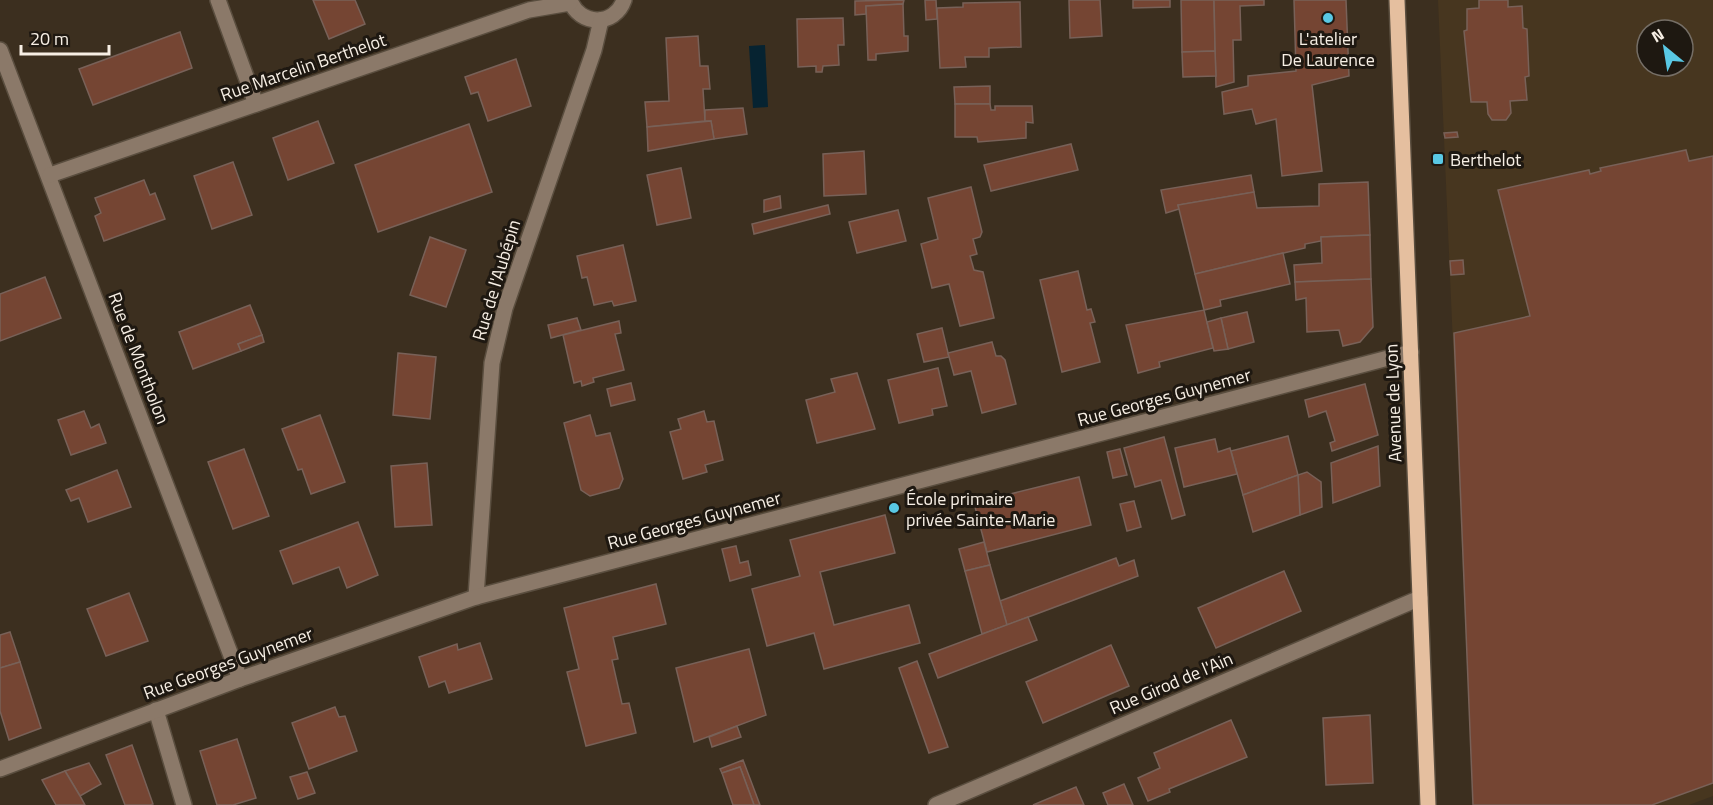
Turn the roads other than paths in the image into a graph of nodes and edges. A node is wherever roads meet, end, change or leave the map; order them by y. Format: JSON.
{"nodes":[{"id":1,"x":218,"y":0,"type":"edge"},
{"id":2,"x":624,"y":0,"type":"edge"},
{"id":3,"x":1397,"y":0,"type":"edge"},
{"id":4,"x":570,"y":1,"type":"edge"},
{"id":5,"x":601,"y":20,"type":"junction"},
{"id":6,"x":0,"y":50,"type":"edge"},
{"id":7,"x":256,"y":104,"type":"junction"},
{"id":8,"x":50,"y":175,"type":"junction"},
{"id":9,"x":1411,"y":352,"type":"junction"},
{"id":10,"x":476,"y":597,"type":"junction"},
{"id":11,"x":1420,"y":598,"type":"junction"},
{"id":12,"x":240,"y":679,"type":"junction"},
{"id":13,"x":156,"y":710,"type":"junction"},
{"id":14,"x":0,"y":769,"type":"edge"},
{"id":15,"x":183,"y":805,"type":"edge"},
{"id":16,"x":936,"y":805,"type":"edge"},
{"id":17,"x":1428,"y":805,"type":"edge"}],
"edges":[{"from":1,"to":7,"type":"street"},
{"from":2,"to":5,"type":"street"},
{"from":3,"to":9,"type":"main road","name":"Avenue de Lyon"},
{"from":4,"to":5,"type":"street"},
{"from":4,"to":7,"type":"street","name":"Rue Marcelin Berthelot"},
{"from":5,"to":10,"type":"street","name":"Rue de l'Aubépin"},
{"from":6,"to":8,"type":"street","name":"Rue de Montholon"},
{"from":7,"to":8,"type":"street","name":"Rue Marcelin Berthelot"},
{"from":8,"to":12,"type":"street","name":"Rue de Montholon"},
{"from":9,"to":10,"type":"street","name":"Rue Georges Guynemer"},
{"from":9,"to":11,"type":"main road","name":"Avenue de Lyon"},
{"from":10,"to":12,"type":"street","name":"Rue Georges Guynemer"},
{"from":11,"to":16,"type":"street","name":"Rue Girod de l'Ain"},
{"from":11,"to":17,"type":"main road","name":"Avenue de Lyon"},
{"from":12,"to":13,"type":"street","name":"Rue Georges Guynemer"},
{"from":13,"to":14,"type":"street","name":"Rue Georges Guynemer"},
{"from":13,"to":15,"type":"street"}]}
